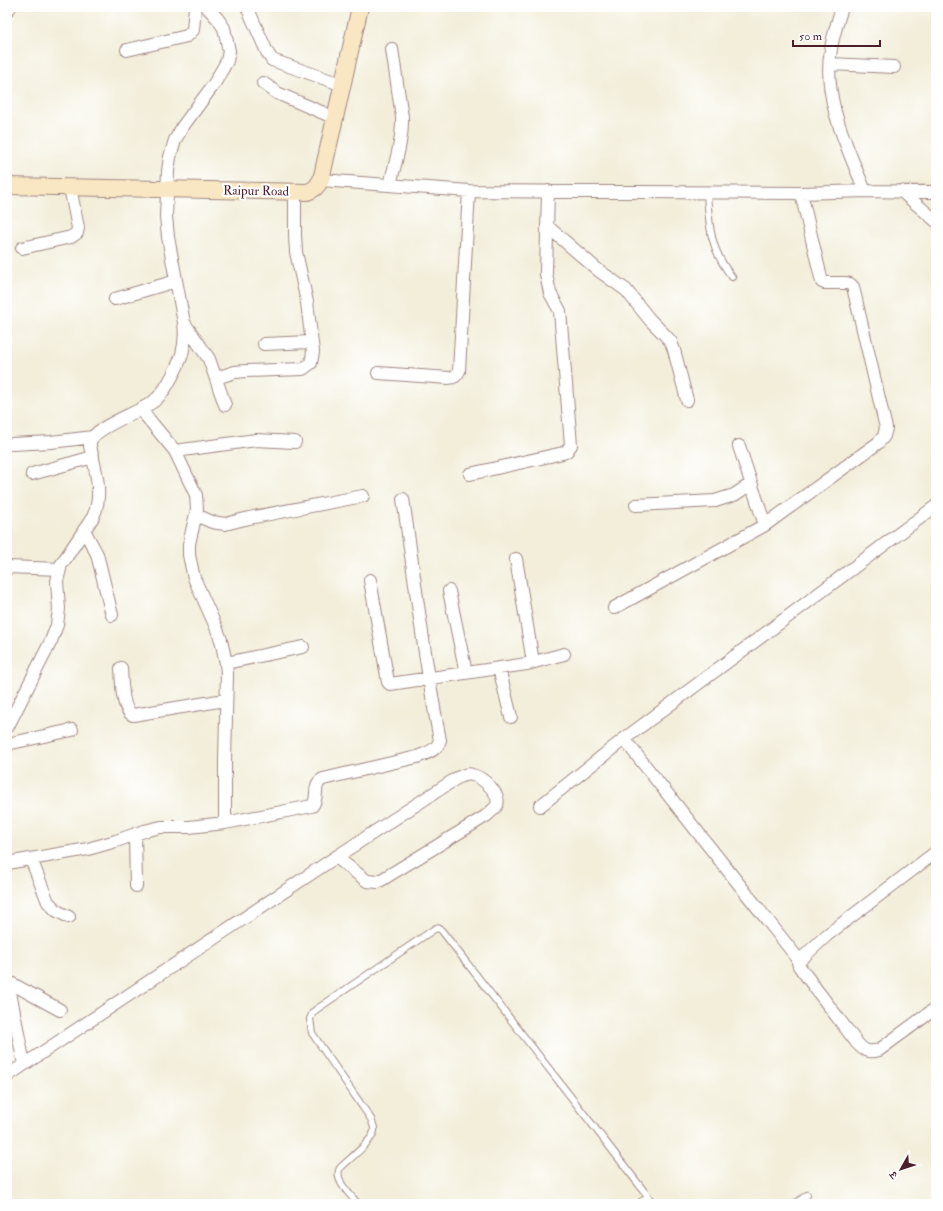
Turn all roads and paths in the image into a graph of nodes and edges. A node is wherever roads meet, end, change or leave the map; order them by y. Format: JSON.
{"nodes":[{"id":1,"x":195,"y":7,"type":"edge"},
{"id":2,"x":207,"y":7,"type":"edge"},
{"id":3,"x":247,"y":7,"type":"edge"},
{"id":4,"x":360,"y":7,"type":"edge"},
{"id":5,"x":842,"y":7,"type":"edge"},
{"id":6,"x":392,"y":49,"type":"dead end"},
{"id":7,"x":127,"y":50,"type":"dead end"},
{"id":8,"x":830,"y":64,"type":"junction"},
{"id":9,"x":894,"y":67,"type":"dead end"},
{"id":10,"x":262,"y":84,"type":"dead end"},
{"id":11,"x":343,"y":85,"type":"junction"},
{"id":12,"x":335,"y":118,"type":"junction"},
{"id":13,"x":321,"y":180,"type":"junction"},
{"id":14,"x":390,"y":185,"type":"junction"},
{"id":15,"x":7,"y":186,"type":"edge"},
{"id":16,"x":70,"y":187,"type":"junction"},
{"id":17,"x":167,"y":189,"type":"junction"},
{"id":18,"x":469,"y":191,"type":"junction"},
{"id":19,"x":548,"y":191,"type":"junction"},
{"id":20,"x":865,"y":191,"type":"junction"},
{"id":21,"x":900,"y":191,"type":"junction"},
{"id":22,"x":295,"y":192,"type":"junction"},
{"id":23,"x":707,"y":192,"type":"junction"},
{"id":24,"x":936,"y":192,"type":"edge"},
{"id":25,"x":801,"y":193,"type":"junction"},
{"id":26,"x":936,"y":221,"type":"edge"},
{"id":27,"x":547,"y":226,"type":"junction"},
{"id":28,"x":22,"y":248,"type":"dead end"},
{"id":29,"x":732,"y":277,"type":"dead end"},
{"id":30,"x":176,"y":281,"type":"junction"},
{"id":31,"x":115,"y":299,"type":"dead end"},
{"id":32,"x":184,"y":323,"type":"junction"},
{"id":33,"x":311,"y":342,"type":"junction"},
{"id":34,"x":264,"y":344,"type":"dead end"},
{"id":35,"x":378,"y":373,"type":"dead end"},
{"id":36,"x":216,"y":378,"type":"junction"},
{"id":37,"x":687,"y":400,"type":"dead end"},
{"id":38,"x":225,"y":405,"type":"dead end"},
{"id":39,"x":141,"y":410,"type":"junction"},
{"id":40,"x":93,"y":437,"type":"junction"},
{"id":41,"x":294,"y":442,"type":"dead end"},
{"id":42,"x":12,"y":444,"type":"dead end"},
{"id":43,"x":739,"y":446,"type":"dead end"},
{"id":44,"x":176,"y":451,"type":"junction"},
{"id":45,"x":93,"y":457,"type":"junction"},
{"id":46,"x":32,"y":474,"type":"dead end"},
{"id":47,"x":470,"y":474,"type":"dead end"},
{"id":48,"x":751,"y":484,"type":"junction"},
{"id":49,"x":363,"y":496,"type":"dead end"},
{"id":50,"x":403,"y":499,"type":"dead end"},
{"id":51,"x":636,"y":505,"type":"dead end"},
{"id":52,"x":936,"y":506,"type":"edge"},
{"id":53,"x":196,"y":515,"type":"junction"},
{"id":54,"x":765,"y":525,"type":"junction"},
{"id":55,"x":84,"y":530,"type":"junction"},
{"id":56,"x":516,"y":559,"type":"dead end"},
{"id":57,"x":7,"y":567,"type":"edge"},
{"id":58,"x":60,"y":569,"type":"junction"},
{"id":59,"x":370,"y":580,"type":"dead end"},
{"id":60,"x":449,"y":591,"type":"dead end"},
{"id":61,"x":614,"y":608,"type":"dead end"},
{"id":62,"x":112,"y":615,"type":"dead end"},
{"id":63,"x":303,"y":647,"type":"dead end"},
{"id":64,"x":564,"y":654,"type":"dead end"},
{"id":65,"x":533,"y":662,"type":"junction"},
{"id":66,"x":226,"y":663,"type":"junction"},
{"id":67,"x":121,"y":668,"type":"dead end"},
{"id":68,"x":499,"y":668,"type":"junction"},
{"id":69,"x":466,"y":673,"type":"junction"},
{"id":70,"x":428,"y":679,"type":"junction"},
{"id":71,"x":226,"y":700,"type":"junction"},
{"id":72,"x":511,"y":717,"type":"dead end"},
{"id":73,"x":7,"y":728,"type":"edge"},
{"id":74,"x":72,"y":730,"type":"dead end"},
{"id":75,"x":624,"y":739,"type":"junction"},
{"id":76,"x":7,"y":744,"type":"edge"},
{"id":77,"x":540,"y":806,"type":"dead end"},
{"id":78,"x":225,"y":823,"type":"junction"},
{"id":79,"x":135,"y":834,"type":"junction"},
{"id":80,"x":936,"y":852,"type":"edge"},
{"id":81,"x":336,"y":857,"type":"junction"},
{"id":82,"x":31,"y":859,"type":"junction"},
{"id":83,"x":7,"y":863,"type":"edge"},
{"id":84,"x":136,"y":886,"type":"dead end"},
{"id":85,"x":69,"y":917,"type":"dead end"},
{"id":86,"x":799,"y":960,"type":"junction"},
{"id":87,"x":7,"y":982,"type":"edge"},
{"id":88,"x":936,"y":1008,"type":"edge"},
{"id":89,"x":60,"y":1010,"type":"dead end"},
{"id":90,"x":24,"y":1064,"type":"junction"},
{"id":91,"x":7,"y":1076,"type":"edge"},
{"id":92,"x":807,"y":1195,"type":"dead end"},
{"id":93,"x":648,"y":1197,"type":"junction"},
{"id":94,"x":358,"y":1204,"type":"edge"},
{"id":95,"x":638,"y":1204,"type":"edge"},
{"id":96,"x":654,"y":1204,"type":"edge"},
{"id":97,"x":795,"y":1204,"type":"edge"}],
"edges":[{"from":1,"to":7,"type":"street"},
{"from":2,"to":17,"type":"street"},
{"from":3,"to":11,"type":"street"},
{"from":4,"to":11,"type":"main road"},
{"from":5,"to":8,"type":"street"},
{"from":6,"to":14,"type":"street"},
{"from":8,"to":9,"type":"street"},
{"from":8,"to":20,"type":"street"},
{"from":10,"to":12,"type":"street"},
{"from":11,"to":12,"type":"main road"},
{"from":12,"to":13,"type":"main road"},
{"from":13,"to":14,"type":"street"},
{"from":13,"to":22,"type":"main road","name":"Raipur Road"},
{"from":14,"to":18,"type":"street"},
{"from":15,"to":16,"type":"main road","name":"Raipur Road"},
{"from":16,"to":17,"type":"main road","name":"Raipur Road"},
{"from":16,"to":28,"type":"street"},
{"from":17,"to":22,"type":"main road","name":"Raipur Road"},
{"from":17,"to":30,"type":"street"},
{"from":18,"to":19,"type":"street"},
{"from":18,"to":35,"type":"street"},
{"from":19,"to":23,"type":"street"},
{"from":19,"to":27,"type":"street"},
{"from":20,"to":21,"type":"street"},
{"from":20,"to":25,"type":"street"},
{"from":21,"to":24,"type":"street"},
{"from":21,"to":26,"type":"street"},
{"from":22,"to":33,"type":"street"},
{"from":23,"to":25,"type":"street"},
{"from":23,"to":29,"type":"lane"},
{"from":25,"to":54,"type":"street"},
{"from":27,"to":37,"type":"street"},
{"from":27,"to":47,"type":"street"},
{"from":30,"to":31,"type":"street"},
{"from":30,"to":32,"type":"street"},
{"from":32,"to":36,"type":"street"},
{"from":32,"to":39,"type":"street"},
{"from":33,"to":34,"type":"street"},
{"from":33,"to":36,"type":"street"},
{"from":36,"to":38,"type":"street"},
{"from":39,"to":40,"type":"street"},
{"from":39,"to":44,"type":"street"},
{"from":40,"to":42,"type":"street"},
{"from":40,"to":45,"type":"street"},
{"from":41,"to":44,"type":"street"},
{"from":43,"to":48,"type":"street"},
{"from":44,"to":53,"type":"street"},
{"from":45,"to":46,"type":"street"},
{"from":45,"to":55,"type":"street"},
{"from":48,"to":51,"type":"street"},
{"from":48,"to":54,"type":"street"},
{"from":49,"to":53,"type":"street"},
{"from":50,"to":70,"type":"street"},
{"from":52,"to":75,"type":"street"},
{"from":53,"to":66,"type":"street"},
{"from":54,"to":61,"type":"street"},
{"from":55,"to":58,"type":"street"},
{"from":55,"to":62,"type":"street"},
{"from":56,"to":65,"type":"street"},
{"from":57,"to":58,"type":"street"},
{"from":58,"to":73,"type":"street"},
{"from":59,"to":70,"type":"street"},
{"from":60,"to":69,"type":"street"},
{"from":63,"to":66,"type":"street"},
{"from":64,"to":65,"type":"street"},
{"from":65,"to":68,"type":"street"},
{"from":66,"to":71,"type":"street"},
{"from":67,"to":71,"type":"street"},
{"from":68,"to":69,"type":"street"},
{"from":68,"to":72,"type":"street"},
{"from":69,"to":70,"type":"street"},
{"from":70,"to":78,"type":"street"},
{"from":71,"to":78,"type":"street"},
{"from":74,"to":76,"type":"street"},
{"from":75,"to":77,"type":"street"},
{"from":75,"to":86,"type":"street"},
{"from":78,"to":79,"type":"street"},
{"from":79,"to":82,"type":"street"},
{"from":79,"to":84,"type":"street"},
{"from":80,"to":86,"type":"street"},
{"from":81,"to":81,"type":"street"},
{"from":81,"to":90,"type":"street"},
{"from":82,"to":83,"type":"street"},
{"from":82,"to":85,"type":"street"},
{"from":86,"to":88,"type":"street"},
{"from":87,"to":89,"type":"street"},
{"from":87,"to":90,"type":"street"},
{"from":90,"to":91,"type":"street"},
{"from":92,"to":97,"type":"lane"},
{"from":93,"to":94,"type":"lane"},
{"from":93,"to":95,"type":"lane"},
{"from":93,"to":96,"type":"lane"}]}
